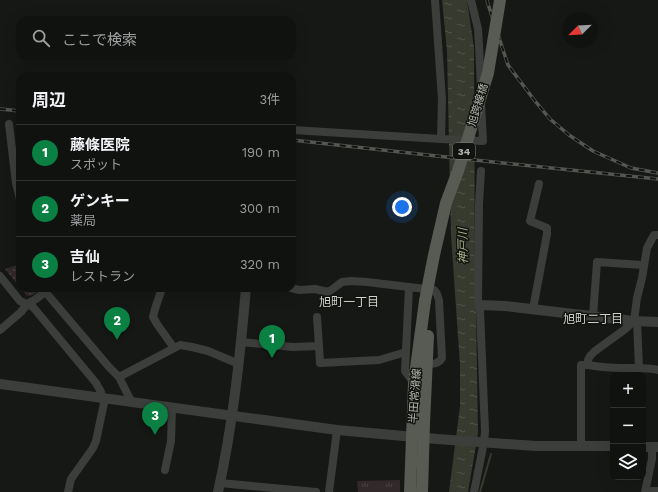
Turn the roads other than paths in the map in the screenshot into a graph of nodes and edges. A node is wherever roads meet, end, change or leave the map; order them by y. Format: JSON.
{"nodes":[{"id":1,"x":435,"y":0,"type":"edge"},
{"id":2,"x":471,"y":0,"type":"edge"},
{"id":3,"x":500,"y":0,"type":"edge"},
{"id":4,"x":504,"y":0,"type":"edge"},
{"id":5,"x":9,"y":124,"type":"dead end"},
{"id":6,"x":296,"y":130,"type":"edge"},
{"id":7,"x":442,"y":139,"type":"junction"},
{"id":8,"x":16,"y":166,"type":"edge"},
{"id":9,"x":481,"y":171,"type":"dead end"},
{"id":10,"x":539,"y":184,"type":"dead end"},
{"id":11,"x":658,"y":235,"type":"edge"},
{"id":12,"x":643,"y":265,"type":"junction"},
{"id":13,"x":0,"y":276,"type":"edge"},
{"id":14,"x":409,"y":287,"type":"junction"},
{"id":15,"x":296,"y":289,"type":"edge"},
{"id":16,"x":42,"y":292,"type":"edge"},
{"id":17,"x":46,"y":292,"type":"edge"},
{"id":18,"x":160,"y":292,"type":"edge"},
{"id":19,"x":246,"y":292,"type":"edge"},
{"id":20,"x":427,"y":301,"type":"junction"},
{"id":21,"x":27,"y":304,"type":"junction"},
{"id":22,"x":479,"y":305,"type":"junction"},
{"id":23,"x":532,"y":309,"type":"junction"},
{"id":24,"x":593,"y":316,"type":"junction"},
{"id":25,"x":317,"y":317,"type":"dead end"},
{"id":26,"x":636,"y":321,"type":"junction"},
{"id":27,"x":658,"y":322,"type":"edge"},
{"id":28,"x":0,"y":330,"type":"edge"},
{"id":29,"x":241,"y":342,"type":"junction"},
{"id":30,"x":319,"y":346,"type":"junction"},
{"id":31,"x":174,"y":348,"type":"junction"},
{"id":32,"x":406,"y":352,"type":"junction"},
{"id":33,"x":239,"y":364,"type":"junction"},
{"id":34,"x":426,"y":364,"type":"junction"},
{"id":35,"x":588,"y":365,"type":"junction"},
{"id":36,"x":639,"y":368,"type":"junction"},
{"id":37,"x":658,"y":370,"type":"edge"},
{"id":38,"x":119,"y":377,"type":"junction"},
{"id":39,"x":414,"y":383,"type":"junction"},
{"id":40,"x":0,"y":384,"type":"edge"},
{"id":41,"x":103,"y":398,"type":"junction"},
{"id":42,"x":131,"y":401,"type":"junction"},
{"id":43,"x":172,"y":407,"type":"junction"},
{"id":44,"x":232,"y":415,"type":"junction"},
{"id":45,"x":337,"y":430,"type":"junction"},
{"id":46,"x":418,"y":437,"type":"junction"},
{"id":47,"x":484,"y":442,"type":"junction"},
{"id":48,"x":581,"y":446,"type":"junction"},
{"id":49,"x":610,"y":446,"type":"edge"},
{"id":50,"x":651,"y":447,"type":"edge"},
{"id":51,"x":165,"y":470,"type":"dead end"},
{"id":52,"x":219,"y":488,"type":"edge"},
{"id":53,"x":68,"y":492,"type":"edge"},
{"id":54,"x":316,"y":492,"type":"edge"},
{"id":55,"x":329,"y":492,"type":"edge"},
{"id":56,"x":410,"y":492,"type":"edge"},
{"id":57,"x":422,"y":492,"type":"edge"},
{"id":58,"x":474,"y":492,"type":"edge"},
{"id":59,"x":646,"y":492,"type":"edge"},
{"id":60,"x":658,"y":492,"type":"edge"}],
"edges":[{"from":1,"to":7,"type":"street"},
{"from":2,"to":7,"type":"street"},
{"from":3,"to":20,"type":"main road","name":"旭跨線橋","number":"34","bridge":true},
{"from":4,"to":20,"type":"main road","name":"旭跨線橋","number":"34"},
{"from":5,"to":8,"type":"street"},
{"from":6,"to":7,"type":"street"},
{"from":9,"to":22,"type":"street"},
{"from":10,"to":23,"type":"street"},
{"from":11,"to":12,"type":"street"},
{"from":12,"to":24,"type":"street"},
{"from":12,"to":26,"type":"street"},
{"from":13,"to":21,"type":"street"},
{"from":14,"to":15,"type":"street"},
{"from":14,"to":32,"type":"street"},
{"from":14,"to":34,"type":"street"},
{"from":16,"to":21,"type":"street"},
{"from":17,"to":38,"type":"street"},
{"from":18,"to":31,"type":"street"},
{"from":19,"to":29,"type":"street"},
{"from":20,"to":34,"type":"main road","name":"半田常滑線","number":"34"},
{"from":20,"to":39,"type":"main road","name":"半田常滑線","number":"34"},
{"from":21,"to":28,"type":"street"},
{"from":21,"to":41,"type":"street"},
{"from":22,"to":23,"type":"street"},
{"from":22,"to":47,"type":"street"},
{"from":23,"to":24,"type":"street"},
{"from":24,"to":26,"type":"street"},
{"from":25,"to":30,"type":"street"},
{"from":26,"to":27,"type":"street"},
{"from":26,"to":35,"type":"street"},
{"from":26,"to":36,"type":"street"},
{"from":29,"to":30,"type":"street"},
{"from":29,"to":33,"type":"street"},
{"from":30,"to":32,"type":"street"},
{"from":31,"to":33,"type":"street"},
{"from":31,"to":38,"type":"street"},
{"from":32,"to":39,"type":"street"},
{"from":33,"to":44,"type":"street"},
{"from":34,"to":46,"type":"main road","name":"半田常滑線","number":"34"},
{"from":35,"to":36,"type":"street"},
{"from":35,"to":48,"type":"street"},
{"from":36,"to":37,"type":"street"},
{"from":38,"to":42,"type":"street"},
{"from":39,"to":46,"type":"main road","name":"半田常滑線","number":"34"},
{"from":40,"to":41,"type":"street"},
{"from":41,"to":42,"type":"street"},
{"from":41,"to":53,"type":"street"},
{"from":42,"to":43,"type":"street"},
{"from":43,"to":44,"type":"street"},
{"from":43,"to":51,"type":"street"},
{"from":44,"to":45,"type":"street"},
{"from":44,"to":52,"type":"street"},
{"from":45,"to":46,"type":"street"},
{"from":45,"to":55,"type":"street"},
{"from":46,"to":47,"type":"street"},
{"from":46,"to":56,"type":"main road","name":"半田常滑線","number":"34"},
{"from":46,"to":57,"type":"main road","name":"半田常滑線","number":"34"},
{"from":47,"to":48,"type":"street"},
{"from":47,"to":58,"type":"street"},
{"from":48,"to":49,"type":"street"},
{"from":50,"to":59,"type":"street"},
{"from":52,"to":54,"type":"street"},
{"from":59,"to":60,"type":"street"}]}
